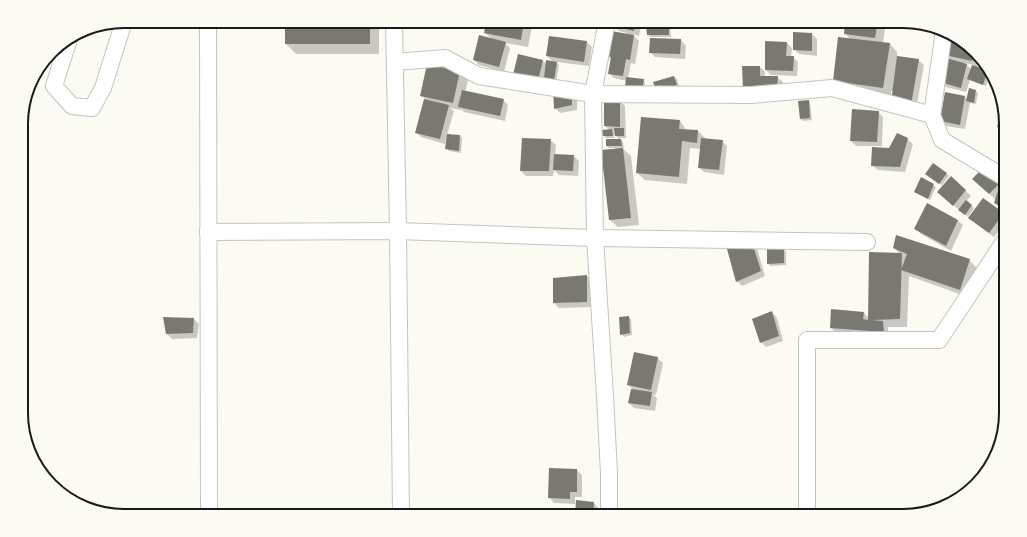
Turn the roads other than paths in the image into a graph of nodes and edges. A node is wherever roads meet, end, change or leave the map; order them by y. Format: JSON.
{"nodes":[{"id":1,"x":122,"y":28,"type":"edge"},
{"id":2,"x":208,"y":28,"type":"edge"},
{"id":3,"x":394,"y":28,"type":"edge"},
{"id":4,"x":606,"y":28,"type":"edge"},
{"id":5,"x":943,"y":37,"type":"edge"},
{"id":6,"x":66,"y":48,"type":"edge"},
{"id":7,"x":395,"y":62,"type":"junction"},
{"id":8,"x":593,"y":94,"type":"junction"},
{"id":9,"x":932,"y":115,"type":"junction"},
{"id":10,"x":999,"y":174,"type":"edge"},
{"id":11,"x":398,"y":231,"type":"junction"},
{"id":12,"x":208,"y":232,"type":"junction"},
{"id":13,"x":595,"y":238,"type":"junction"},
{"id":14,"x":867,"y":242,"type":"dead end"},
{"id":15,"x":999,"y":250,"type":"edge"},
{"id":16,"x":209,"y":509,"type":"edge"},
{"id":17,"x":401,"y":509,"type":"edge"},
{"id":18,"x":610,"y":509,"type":"edge"},
{"id":19,"x":807,"y":509,"type":"edge"}],
"edges":[{"from":1,"to":6,"type":"street"},
{"from":2,"to":12,"type":"street"},
{"from":3,"to":7,"type":"street"},
{"from":4,"to":8,"type":"street"},
{"from":5,"to":9,"type":"street"},
{"from":7,"to":8,"type":"street"},
{"from":7,"to":11,"type":"street"},
{"from":8,"to":9,"type":"street"},
{"from":8,"to":13,"type":"street"},
{"from":9,"to":10,"type":"street"},
{"from":11,"to":12,"type":"street"},
{"from":11,"to":13,"type":"street"},
{"from":11,"to":17,"type":"street"},
{"from":12,"to":16,"type":"street"},
{"from":13,"to":14,"type":"street"},
{"from":13,"to":18,"type":"street"},
{"from":15,"to":19,"type":"street"}]}
